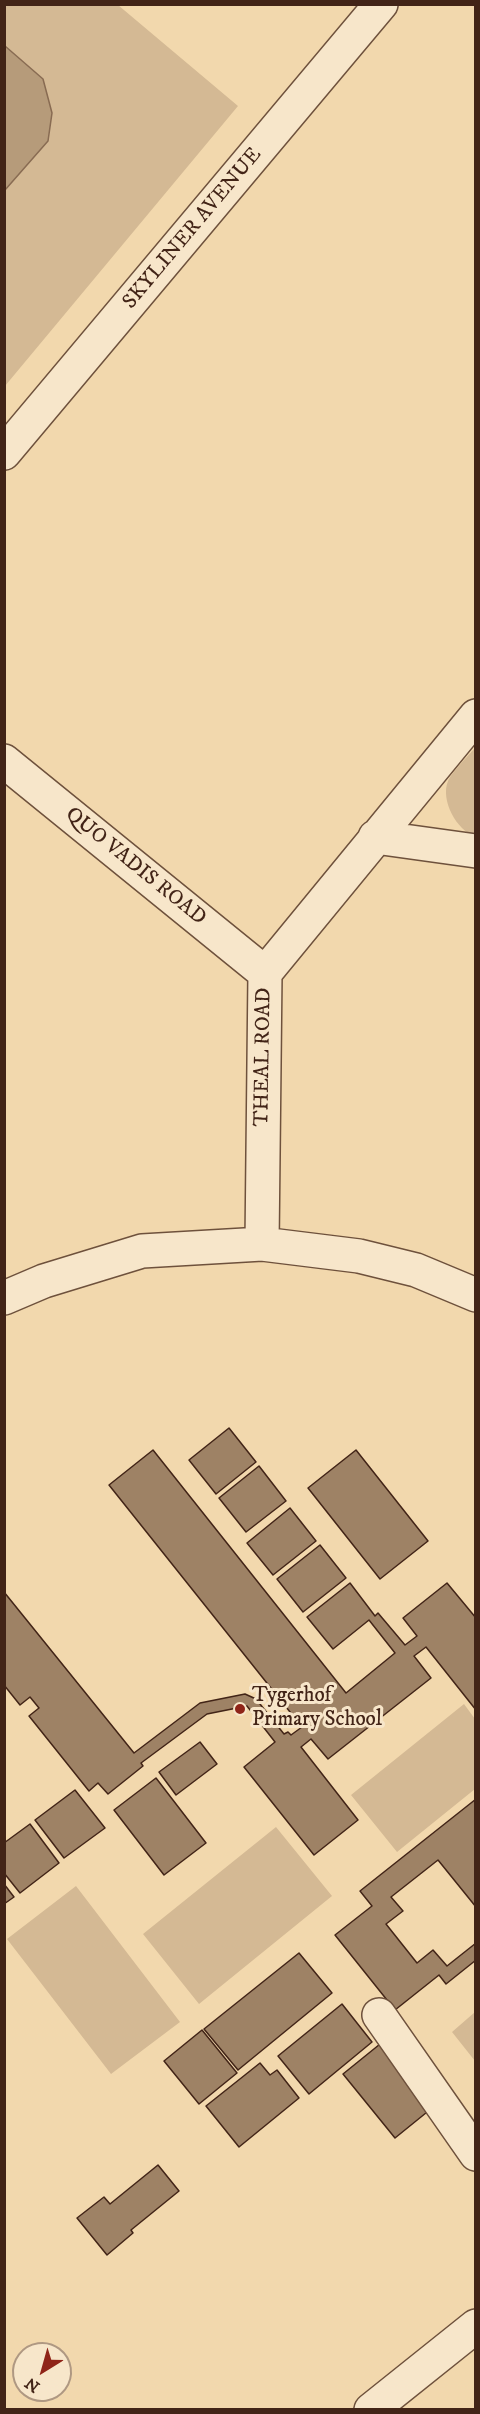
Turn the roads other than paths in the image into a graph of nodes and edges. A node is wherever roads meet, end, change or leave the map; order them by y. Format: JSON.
{"nodes":[{"id":1,"x":381,"y":4,"type":"edge"},
{"id":2,"x":4,"y":453,"type":"edge"},
{"id":3,"x":476,"y":716,"type":"edge"},
{"id":4,"x":4,"y":761,"type":"edge"},
{"id":5,"x":375,"y":837,"type":"junction"},
{"id":6,"x":476,"y":850,"type":"edge"},
{"id":7,"x":265,"y":973,"type":"junction"},
{"id":8,"x":262,"y":1244,"type":"junction"},
{"id":9,"x":476,"y":1296,"type":"edge"},
{"id":10,"x":4,"y":1298,"type":"edge"},
{"id":11,"x":379,"y":2015,"type":"dead end"},
{"id":12,"x":476,"y":2154,"type":"edge"},
{"id":13,"x":476,"y":2326,"type":"edge"},
{"id":14,"x":371,"y":2409,"type":"edge"}],
"edges":[{"from":1,"to":2,"type":"street","name":"SKYLINER AVENUE"},
{"from":3,"to":5,"type":"street","name":"THEAL ROAD"},
{"from":4,"to":7,"type":"street","name":"QUO VADIS ROAD"},
{"from":5,"to":6,"type":"street"},
{"from":5,"to":7,"type":"street","name":"THEAL ROAD"},
{"from":7,"to":8,"type":"street","name":"THEAL ROAD"},
{"from":8,"to":9,"type":"street"},
{"from":8,"to":10,"type":"street"},
{"from":11,"to":12,"type":"street"},
{"from":13,"to":14,"type":"street"}]}
